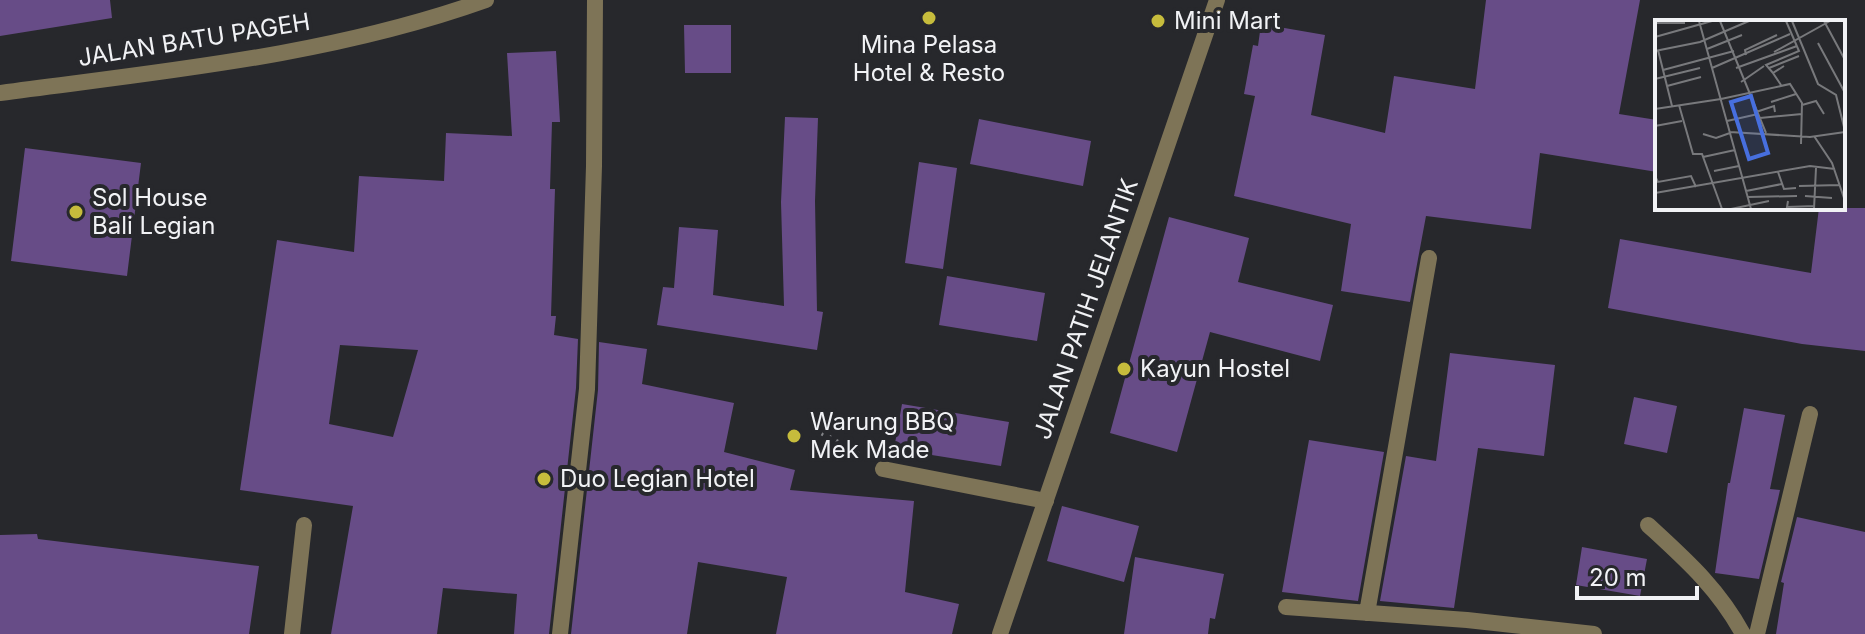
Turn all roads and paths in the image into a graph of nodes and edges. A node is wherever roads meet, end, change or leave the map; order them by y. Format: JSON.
{"nodes":[{"id":1,"x":486,"y":0,"type":"edge"},
{"id":2,"x":595,"y":0,"type":"edge"},
{"id":3,"x":1217,"y":0,"type":"edge"},
{"id":4,"x":0,"y":93,"type":"edge"},
{"id":5,"x":1429,"y":258,"type":"dead end"},
{"id":6,"x":1810,"y":414,"type":"dead end"},
{"id":7,"x":822,"y":433,"type":"dead end"},
{"id":8,"x":883,"y":469,"type":"joint"},
{"id":9,"x":1046,"y":501,"type":"junction"},
{"id":10,"x":304,"y":525,"type":"dead end"},
{"id":11,"x":1648,"y":525,"type":"dead end"},
{"id":12,"x":1286,"y":607,"type":"dead end"},
{"id":13,"x":1367,"y":613,"type":"junction"},
{"id":14,"x":292,"y":634,"type":"edge"},
{"id":15,"x":560,"y":634,"type":"edge"},
{"id":16,"x":1000,"y":634,"type":"edge"},
{"id":17,"x":1594,"y":634,"type":"edge"},
{"id":18,"x":1743,"y":634,"type":"edge"},
{"id":19,"x":1757,"y":634,"type":"edge"}],
"edges":[{"from":1,"to":4,"type":"street","name":"JALAN BATU PAGEH"},
{"from":2,"to":15,"type":"street"},
{"from":3,"to":9,"type":"street","name":"JALAN PATIH JELANTIK"},
{"from":5,"to":13,"type":"street"},
{"from":6,"to":19,"type":"street"},
{"from":7,"to":8,"type":"path"},
{"from":8,"to":9,"type":"street"},
{"from":9,"to":16,"type":"street","name":"JALAN PATIH JELANTIK"},
{"from":10,"to":14,"type":"street"},
{"from":11,"to":18,"type":"street"},
{"from":12,"to":13,"type":"street"},
{"from":13,"to":17,"type":"street"}]}
